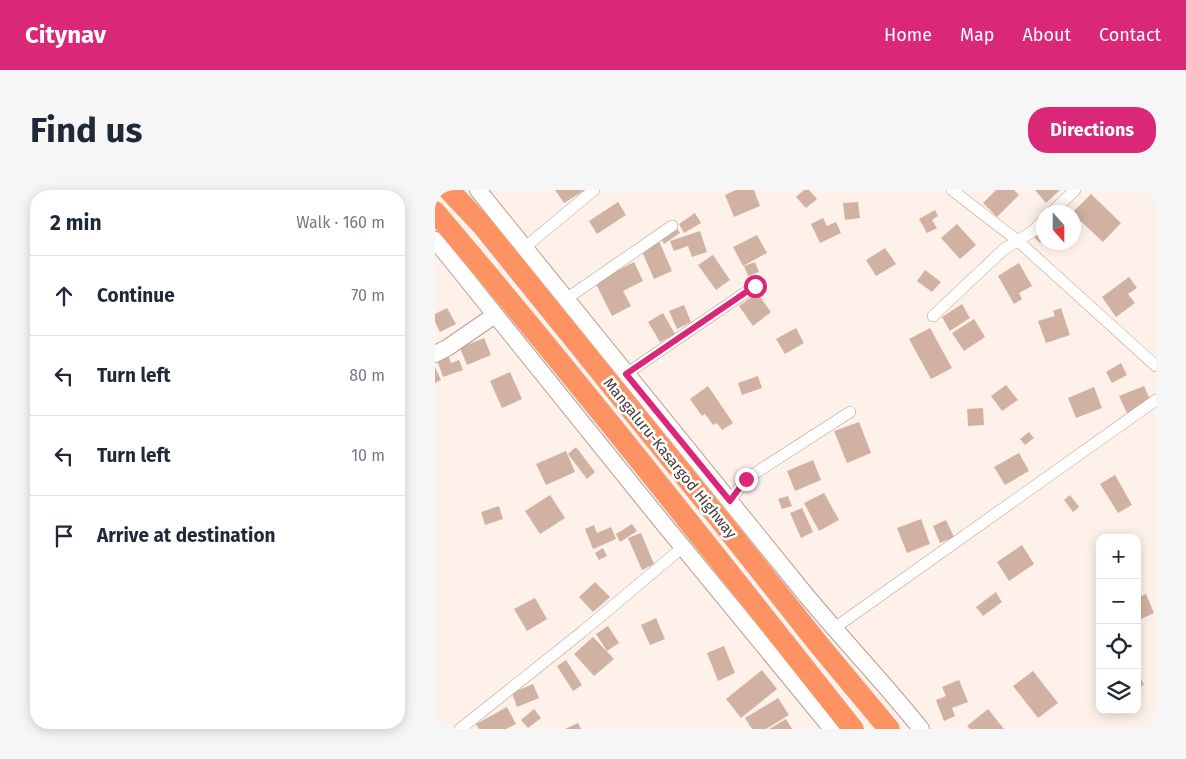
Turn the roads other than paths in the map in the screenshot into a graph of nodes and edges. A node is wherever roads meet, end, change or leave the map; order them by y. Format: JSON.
{"nodes":[{"id":1,"x":449,"y":190,"type":"edge"},
{"id":2,"x":478,"y":190,"type":"edge"},
{"id":3,"x":594,"y":190,"type":"edge"},
{"id":4,"x":952,"y":190,"type":"edge"},
{"id":5,"x":1075,"y":190,"type":"edge"},
{"id":6,"x":1059,"y":205,"type":"edge"},
{"id":7,"x":435,"y":212,"type":"edge"},
{"id":8,"x":672,"y":226,"type":"dead end"},
{"id":9,"x":1036,"y":228,"type":"edge"},
{"id":10,"x":435,"y":240,"type":"edge"},
{"id":11,"x":1018,"y":241,"type":"junction"},
{"id":12,"x":524,"y":248,"type":"junction"},
{"id":13,"x":755,"y":286,"type":"dead end"},
{"id":14,"x":566,"y":299,"type":"junction"},
{"id":15,"x":495,"y":315,"type":"junction"},
{"id":16,"x":933,"y":316,"type":"dead end"},
{"id":17,"x":435,"y":354,"type":"edge"},
{"id":18,"x":1156,"y":366,"type":"edge"},
{"id":19,"x":626,"y":374,"type":"junction"},
{"id":20,"x":1156,"y":400,"type":"edge"},
{"id":21,"x":850,"y":412,"type":"dead end"},
{"id":22,"x":730,"y":501,"type":"junction"},
{"id":23,"x":683,"y":547,"type":"junction"},
{"id":24,"x":833,"y":629,"type":"junction"},
{"id":25,"x":460,"y":729,"type":"edge"},
{"id":26,"x":832,"y":729,"type":"edge"},
{"id":27,"x":853,"y":729,"type":"edge"},
{"id":28,"x":889,"y":729,"type":"edge"},
{"id":29,"x":921,"y":729,"type":"edge"}],
"edges":[{"from":1,"to":28,"type":"highway","name":"Mangaluru-Kasargod Highway"},
{"from":2,"to":12,"type":"street"},
{"from":3,"to":12,"type":"street"},
{"from":4,"to":11,"type":"street"},
{"from":5,"to":6,"type":"street"},
{"from":7,"to":27,"type":"highway","name":"Mangaluru-Kasargod Highway"},
{"from":8,"to":14,"type":"street"},
{"from":9,"to":11,"type":"street"},
{"from":10,"to":15,"type":"street"},
{"from":11,"to":16,"type":"street"},
{"from":11,"to":18,"type":"street"},
{"from":12,"to":14,"type":"street"},
{"from":13,"to":19,"type":"street"},
{"from":14,"to":19,"type":"street"},
{"from":15,"to":17,"type":"street"},
{"from":15,"to":23,"type":"street"},
{"from":19,"to":22,"type":"street"},
{"from":20,"to":24,"type":"street"},
{"from":21,"to":22,"type":"street"},
{"from":22,"to":24,"type":"street"},
{"from":23,"to":25,"type":"street"},
{"from":23,"to":26,"type":"street"},
{"from":24,"to":29,"type":"street"}]}
